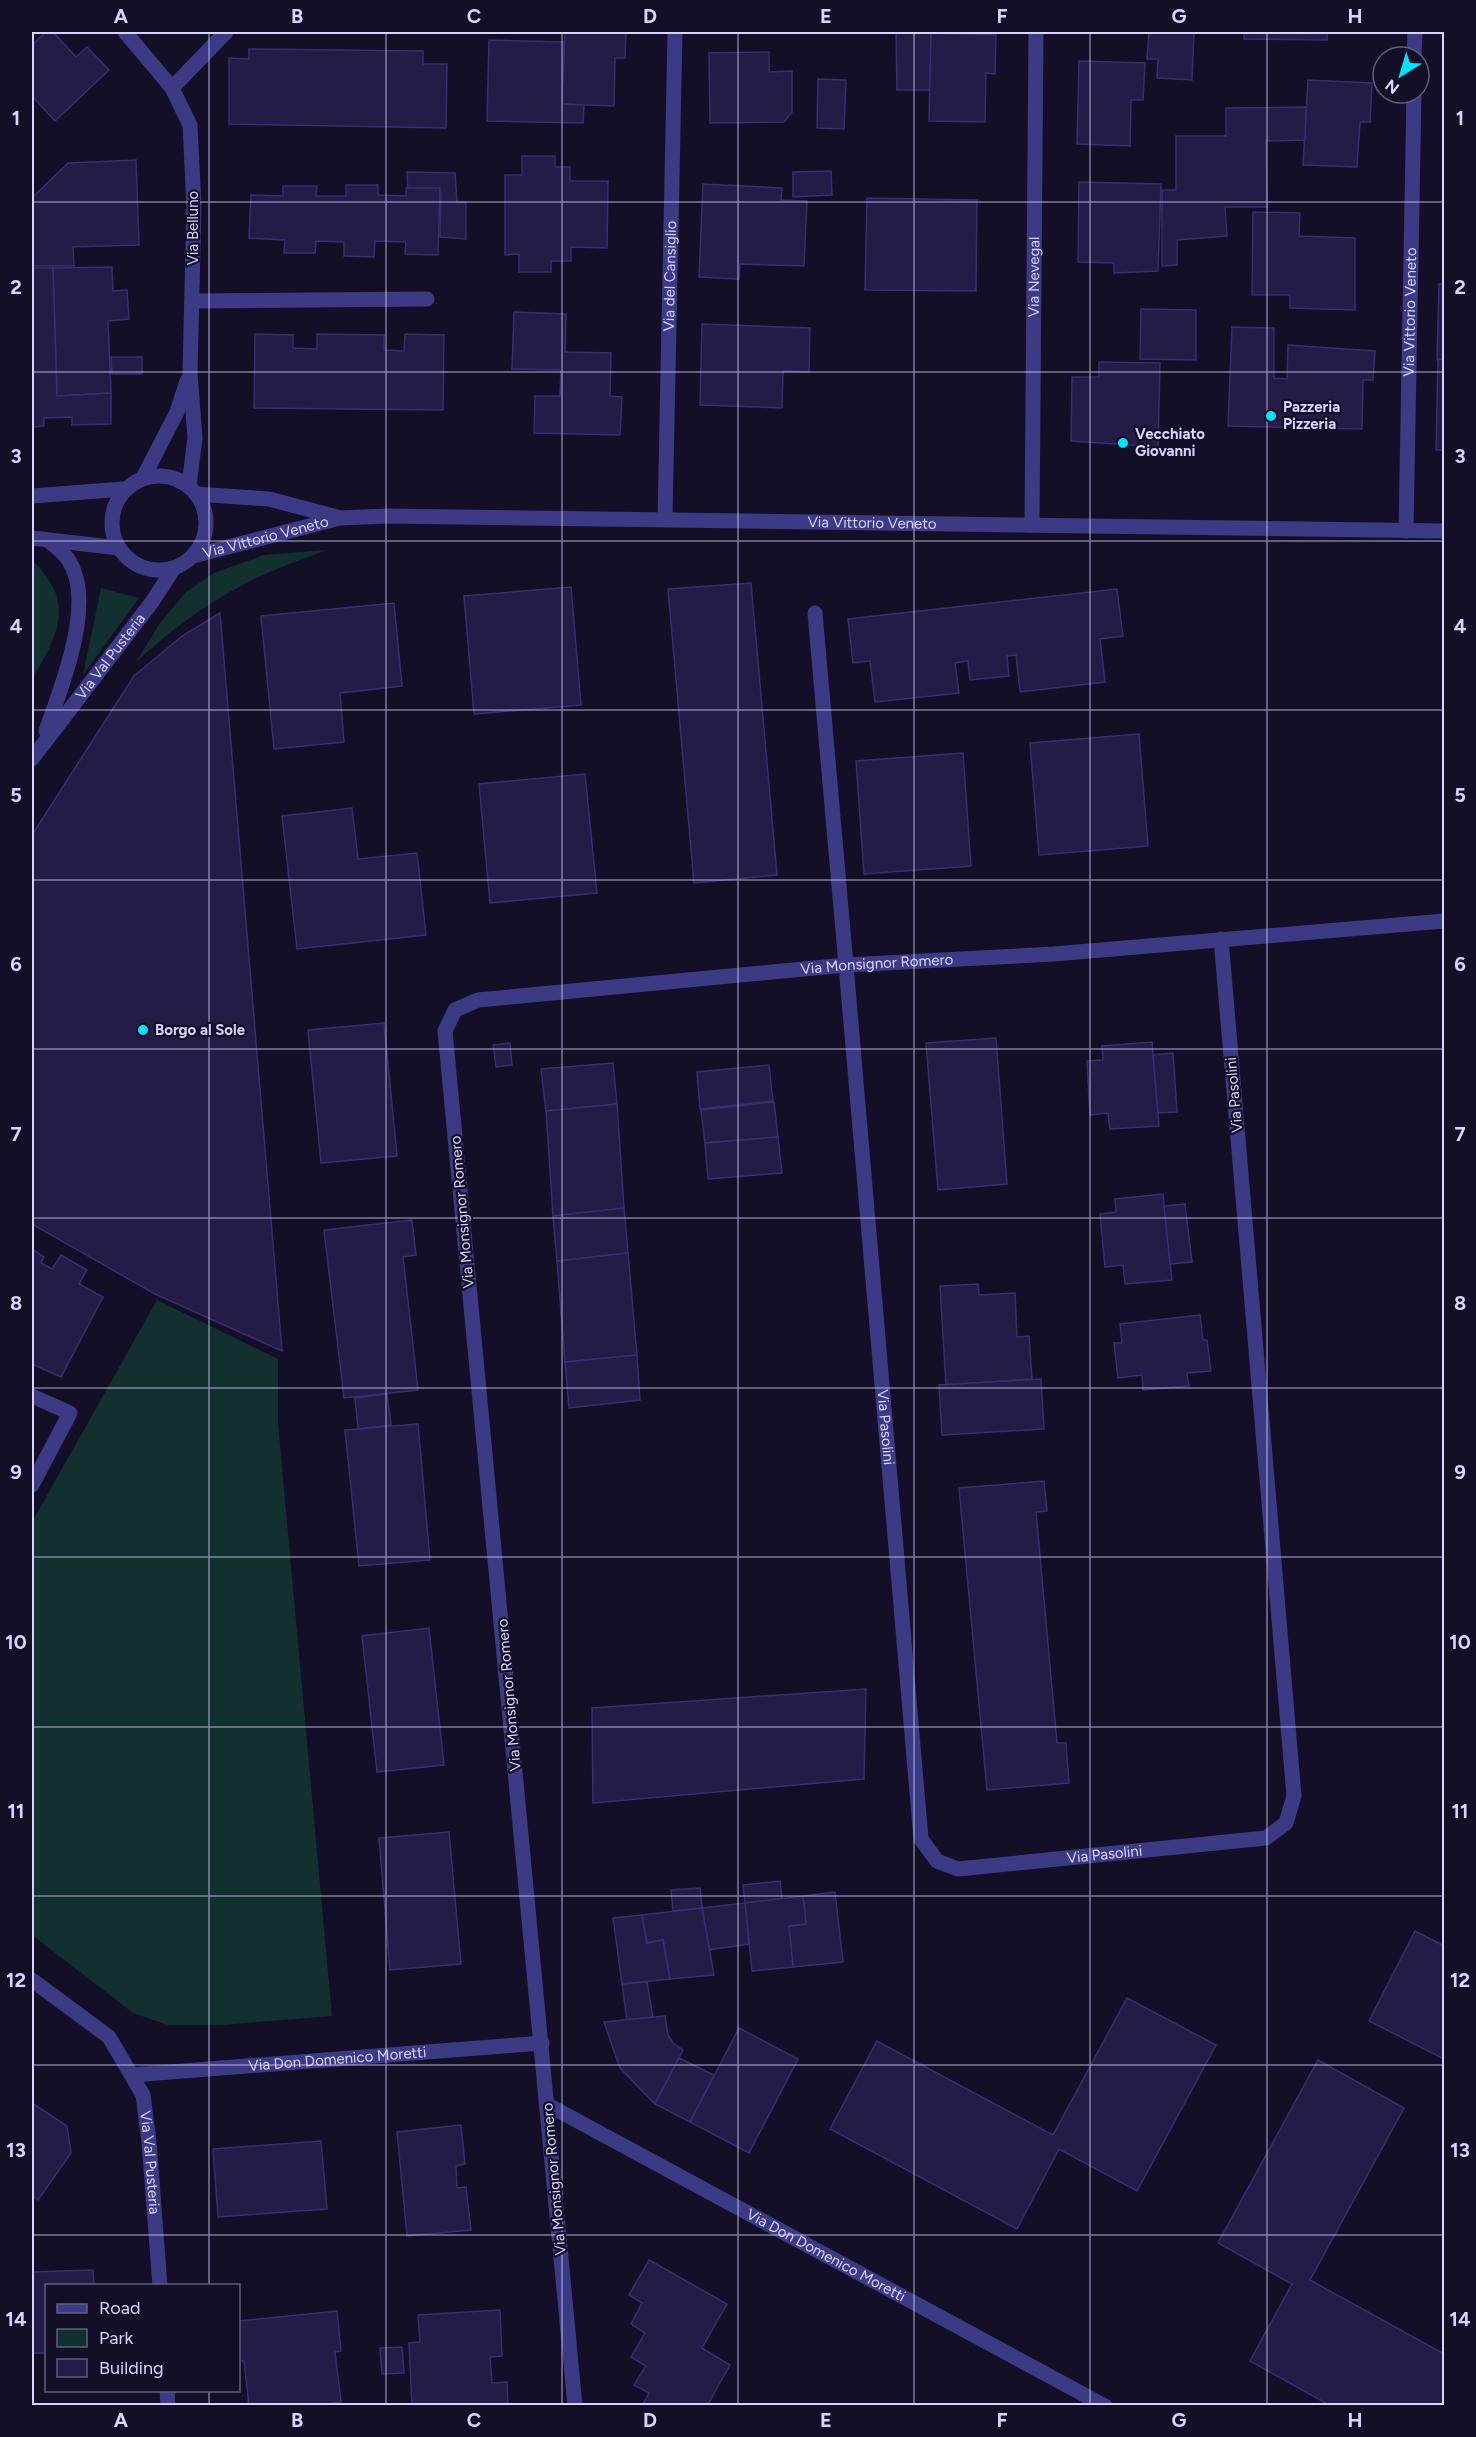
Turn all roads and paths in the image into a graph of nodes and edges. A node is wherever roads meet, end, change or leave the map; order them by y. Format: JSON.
{"nodes":[{"id":1,"x":125,"y":32,"type":"edge"},
{"id":2,"x":226,"y":32,"type":"edge"},
{"id":3,"x":675,"y":32,"type":"edge"},
{"id":4,"x":1036,"y":32,"type":"edge"},
{"id":5,"x":172,"y":88,"type":"junction"},
{"id":6,"x":1414,"y":105,"type":"edge"},
{"id":7,"x":427,"y":299,"type":"dead end"},
{"id":8,"x":192,"y":301,"type":"junction"},
{"id":9,"x":190,"y":373,"type":"junction"},
{"id":10,"x":143,"y":478,"type":"junction"},
{"id":11,"x":124,"y":489,"type":"junction"},
{"id":12,"x":193,"y":490,"type":"junction"},
{"id":13,"x":32,"y":496,"type":"edge"},
{"id":14,"x":340,"y":518,"type":"junction"},
{"id":15,"x":665,"y":519,"type":"junction"},
{"id":16,"x":1032,"y":525,"type":"junction"},
{"id":17,"x":1406,"y":531,"type":"junction"},
{"id":18,"x":1444,"y":531,"type":"edge"},
{"id":19,"x":32,"y":538,"type":"edge"},
{"id":20,"x":50,"y":541,"type":"junction"},
{"id":21,"x":118,"y":548,"type":"junction"},
{"id":22,"x":193,"y":556,"type":"junction"},
{"id":23,"x":174,"y":568,"type":"junction"},
{"id":24,"x":815,"y":613,"type":"dead end"},
{"id":25,"x":42,"y":743,"type":"junction"},
{"id":26,"x":32,"y":759,"type":"edge"},
{"id":27,"x":1444,"y":921,"type":"edge"},
{"id":28,"x":1221,"y":939,"type":"junction"},
{"id":29,"x":846,"y":965,"type":"junction"},
{"id":30,"x":32,"y":1396,"type":"edge"},
{"id":31,"x":32,"y":1485,"type":"edge"},
{"id":32,"x":32,"y":1980,"type":"edge"},
{"id":33,"x":542,"y":2043,"type":"junction"},
{"id":34,"x":132,"y":2075,"type":"junction"},
{"id":35,"x":548,"y":2105,"type":"junction"},
{"id":36,"x":160,"y":2284,"type":"edge"},
{"id":37,"x":575,"y":2406,"type":"edge"},
{"id":38,"x":1105,"y":2406,"type":"edge"}],
"edges":[{"from":1,"to":5,"type":"street","name":"Via Belluno"},
{"from":2,"to":5,"type":"street"},
{"from":3,"to":15,"type":"street","name":"Via del Cansiglio"},
{"from":4,"to":16,"type":"street","name":"Via Nevegal"},
{"from":5,"to":8,"type":"street","name":"Via Belluno"},
{"from":6,"to":17,"type":"street","name":"Via Vittorio Veneto"},
{"from":7,"to":8,"type":"street"},
{"from":8,"to":9,"type":"street","name":"Via Belluno"},
{"from":9,"to":10,"type":"street","name":"Via Belluno"},
{"from":9,"to":12,"type":"street","name":"Via Belluno"},
{"from":10,"to":11,"type":"street"},
{"from":10,"to":12,"type":"street","name":"Via Vittorio Veneto"},
{"from":11,"to":13,"type":"street"},
{"from":11,"to":21,"type":"street"},
{"from":12,"to":14,"type":"street","name":"Via Vittorio Veneto"},
{"from":12,"to":22,"type":"street","name":"Via Vittorio Veneto"},
{"from":14,"to":15,"type":"street","name":"Via Vittorio Veneto"},
{"from":14,"to":22,"type":"street","name":"Via Vittorio Veneto"},
{"from":15,"to":16,"type":"street","name":"Via Vittorio Veneto"},
{"from":16,"to":17,"type":"street","name":"Via Vittorio Veneto"},
{"from":17,"to":18,"type":"street","name":"Via Vittorio Veneto"},
{"from":19,"to":20,"type":"street"},
{"from":20,"to":21,"type":"street"},
{"from":20,"to":25,"type":"street","name":"Via Val Pusteria"},
{"from":21,"to":23,"type":"street"},
{"from":22,"to":23,"type":"street","name":"Via Vittorio Veneto"},
{"from":23,"to":25,"type":"street","name":"Via Val Pusteria"},
{"from":24,"to":29,"type":"street","name":"Via Pasolini"},
{"from":25,"to":26,"type":"street","name":"Via Val Pusteria"},
{"from":27,"to":28,"type":"street","name":"Via Monsignor Romero"},
{"from":28,"to":29,"type":"street","name":"Via Monsignor Romero"},
{"from":28,"to":29,"type":"street","name":"Via Pasolini"},
{"from":29,"to":33,"type":"street","name":"Via Monsignor Romero"},
{"from":30,"to":31,"type":"street"},
{"from":32,"to":34,"type":"street","name":"Via Val Pusteria"},
{"from":33,"to":34,"type":"street","name":"Via Don Domenico Moretti"},
{"from":33,"to":35,"type":"street","name":"Via Monsignor Romero"},
{"from":34,"to":36,"type":"street","name":"Via Val Pusteria"},
{"from":35,"to":37,"type":"street","name":"Via Monsignor Romero"},
{"from":35,"to":38,"type":"street","name":"Via Don Domenico Moretti"}]}
